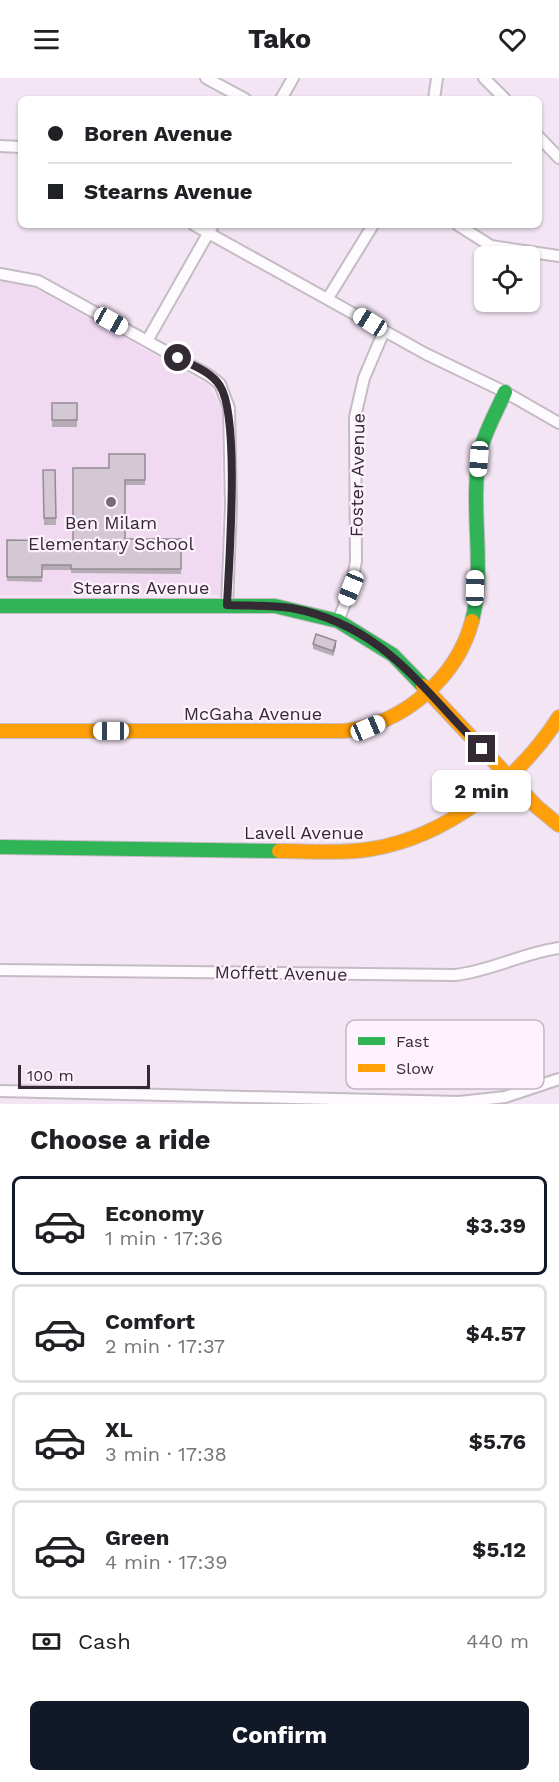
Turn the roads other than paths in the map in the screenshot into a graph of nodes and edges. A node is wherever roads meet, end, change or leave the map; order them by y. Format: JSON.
{"nodes":[{"id":1,"x":206,"y":78,"type":"edge"},
{"id":2,"x":293,"y":78,"type":"edge"},
{"id":3,"x":436,"y":78,"type":"edge"},
{"id":4,"x":484,"y":78,"type":"edge"},
{"id":5,"x":239,"y":96,"type":"edge"},
{"id":6,"x":283,"y":96,"type":"edge"},
{"id":7,"x":434,"y":96,"type":"edge"},
{"id":8,"x":502,"y":96,"type":"edge"},
{"id":9,"x":542,"y":140,"type":"edge"},
{"id":10,"x":0,"y":146,"type":"edge"},
{"id":11,"x":18,"y":147,"type":"edge"},
{"id":12,"x":559,"y":158,"type":"edge"},
{"id":13,"x":371,"y":228,"type":"edge"},
{"id":14,"x":463,"y":228,"type":"edge"},
{"id":15,"x":211,"y":229,"type":"edge"},
{"id":16,"x":559,"y":256,"type":"edge"},
{"id":17,"x":0,"y":274,"type":"edge"},
{"id":18,"x":328,"y":298,"type":"junction"},
{"id":19,"x":384,"y":331,"type":"junction"},
{"id":20,"x":147,"y":341,"type":"junction"},
{"id":21,"x":505,"y":392,"type":"junction"},
{"id":22,"x":559,"y":423,"type":"edge"},
{"id":23,"x":227,"y":605,"type":"junction"},
{"id":24,"x":0,"y":606,"type":"edge"},
{"id":25,"x":338,"y":621,"type":"junction"},
{"id":26,"x":427,"y":691,"type":"junction"},
{"id":27,"x":559,"y":717,"type":"edge"},
{"id":28,"x":0,"y":730,"type":"edge"},
{"id":29,"x":507,"y":776,"type":"junction"},
{"id":30,"x":559,"y":825,"type":"edge"},
{"id":31,"x":0,"y":847,"type":"edge"},
{"id":32,"x":559,"y":948,"type":"edge"},
{"id":33,"x":0,"y":970,"type":"edge"},
{"id":34,"x":559,"y":1079,"type":"edge"},
{"id":35,"x":544,"y":1084,"type":"edge"},
{"id":36,"x":529,"y":1089,"type":"edge"},
{"id":37,"x":0,"y":1091,"type":"edge"}],
"edges":[{"from":1,"to":5,"type":"street"},
{"from":2,"to":6,"type":"street"},
{"from":3,"to":7,"type":"street"},
{"from":4,"to":8,"type":"street"},
{"from":9,"to":12,"type":"street"},
{"from":10,"to":11,"type":"street"},
{"from":13,"to":18,"type":"street"},
{"from":14,"to":16,"type":"street"},
{"from":15,"to":18,"type":"street"},
{"from":15,"to":20,"type":"street"},
{"from":17,"to":20,"type":"street"},
{"from":18,"to":19,"type":"street"},
{"from":19,"to":21,"type":"street"},
{"from":19,"to":25,"type":"street","name":"Foster Avenue"},
{"from":20,"to":23,"type":"street"},
{"from":21,"to":22,"type":"street"},
{"from":21,"to":26,"type":"street","name":"McGaha Avenue"},
{"from":23,"to":24,"type":"street","name":"Stearns Avenue"},
{"from":23,"to":25,"type":"street","name":"Stearns Avenue"},
{"from":25,"to":26,"type":"street","name":"Stearns Avenue"},
{"from":26,"to":28,"type":"street","name":"McGaha Avenue"},
{"from":26,"to":29,"type":"street","name":"Stearns Avenue"},
{"from":27,"to":29,"type":"street","name":"Lavell Avenue"},
{"from":29,"to":30,"type":"street","name":"Stearns Avenue"},
{"from":29,"to":31,"type":"street","name":"Lavell Avenue"},
{"from":32,"to":33,"type":"street","name":"Moffett Avenue"},
{"from":34,"to":35,"type":"street"},
{"from":36,"to":37,"type":"street"}]}
